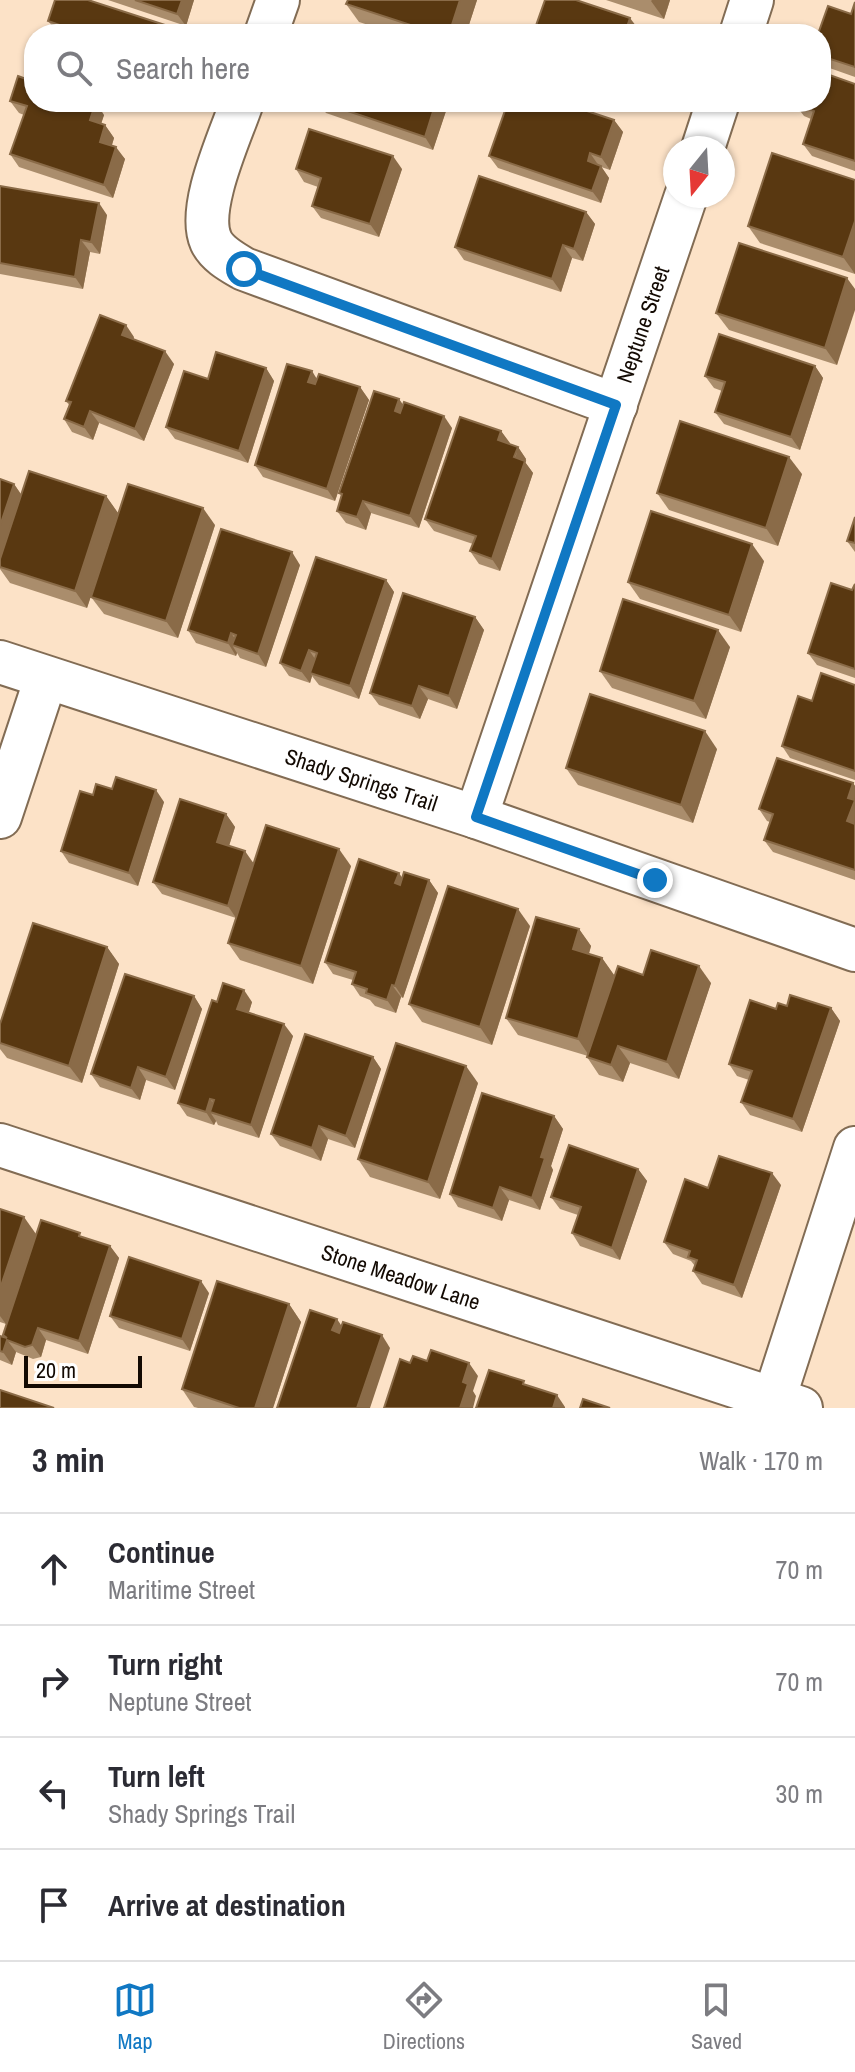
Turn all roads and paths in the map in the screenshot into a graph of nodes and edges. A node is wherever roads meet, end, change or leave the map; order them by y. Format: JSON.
{"nodes":[{"id":1,"x":278,"y":0,"type":"edge"},
{"id":2,"x":752,"y":0,"type":"edge"},
{"id":3,"x":270,"y":24,"type":"edge"},
{"id":4,"x":744,"y":24,"type":"edge"},
{"id":5,"x":238,"y":112,"type":"edge"},
{"id":6,"x":715,"y":112,"type":"edge"},
{"id":7,"x":707,"y":136,"type":"edge"},
{"id":8,"x":682,"y":208,"type":"edge"},
{"id":9,"x":616,"y":405,"type":"junction"},
{"id":10,"x":0,"y":662,"type":"edge"},
{"id":11,"x":46,"y":678,"type":"junction"},
{"id":12,"x":0,"y":817,"type":"edge"},
{"id":13,"x":476,"y":817,"type":"junction"},
{"id":14,"x":855,"y":950,"type":"edge"},
{"id":15,"x":0,"y":1145,"type":"edge"},
{"id":16,"x":855,"y":1148,"type":"edge"},
{"id":17,"x":788,"y":1404,"type":"edge"}],
"edges":[{"from":1,"to":3,"type":"street"},
{"from":2,"to":4,"type":"street"},
{"from":5,"to":9,"type":"street"},
{"from":6,"to":7,"type":"street"},
{"from":8,"to":9,"type":"street","name":"Neptune Street"},
{"from":9,"to":13,"type":"street","name":"Neptune Street"},
{"from":10,"to":11,"type":"street","name":"Shady Springs Trail"},
{"from":11,"to":12,"type":"street"},
{"from":11,"to":13,"type":"street","name":"Shady Springs Trail"},
{"from":13,"to":14,"type":"street","name":"Shady Springs Trail"},
{"from":15,"to":17,"type":"street","name":"Stone Meadow Lane"},
{"from":16,"to":17,"type":"street"}]}
